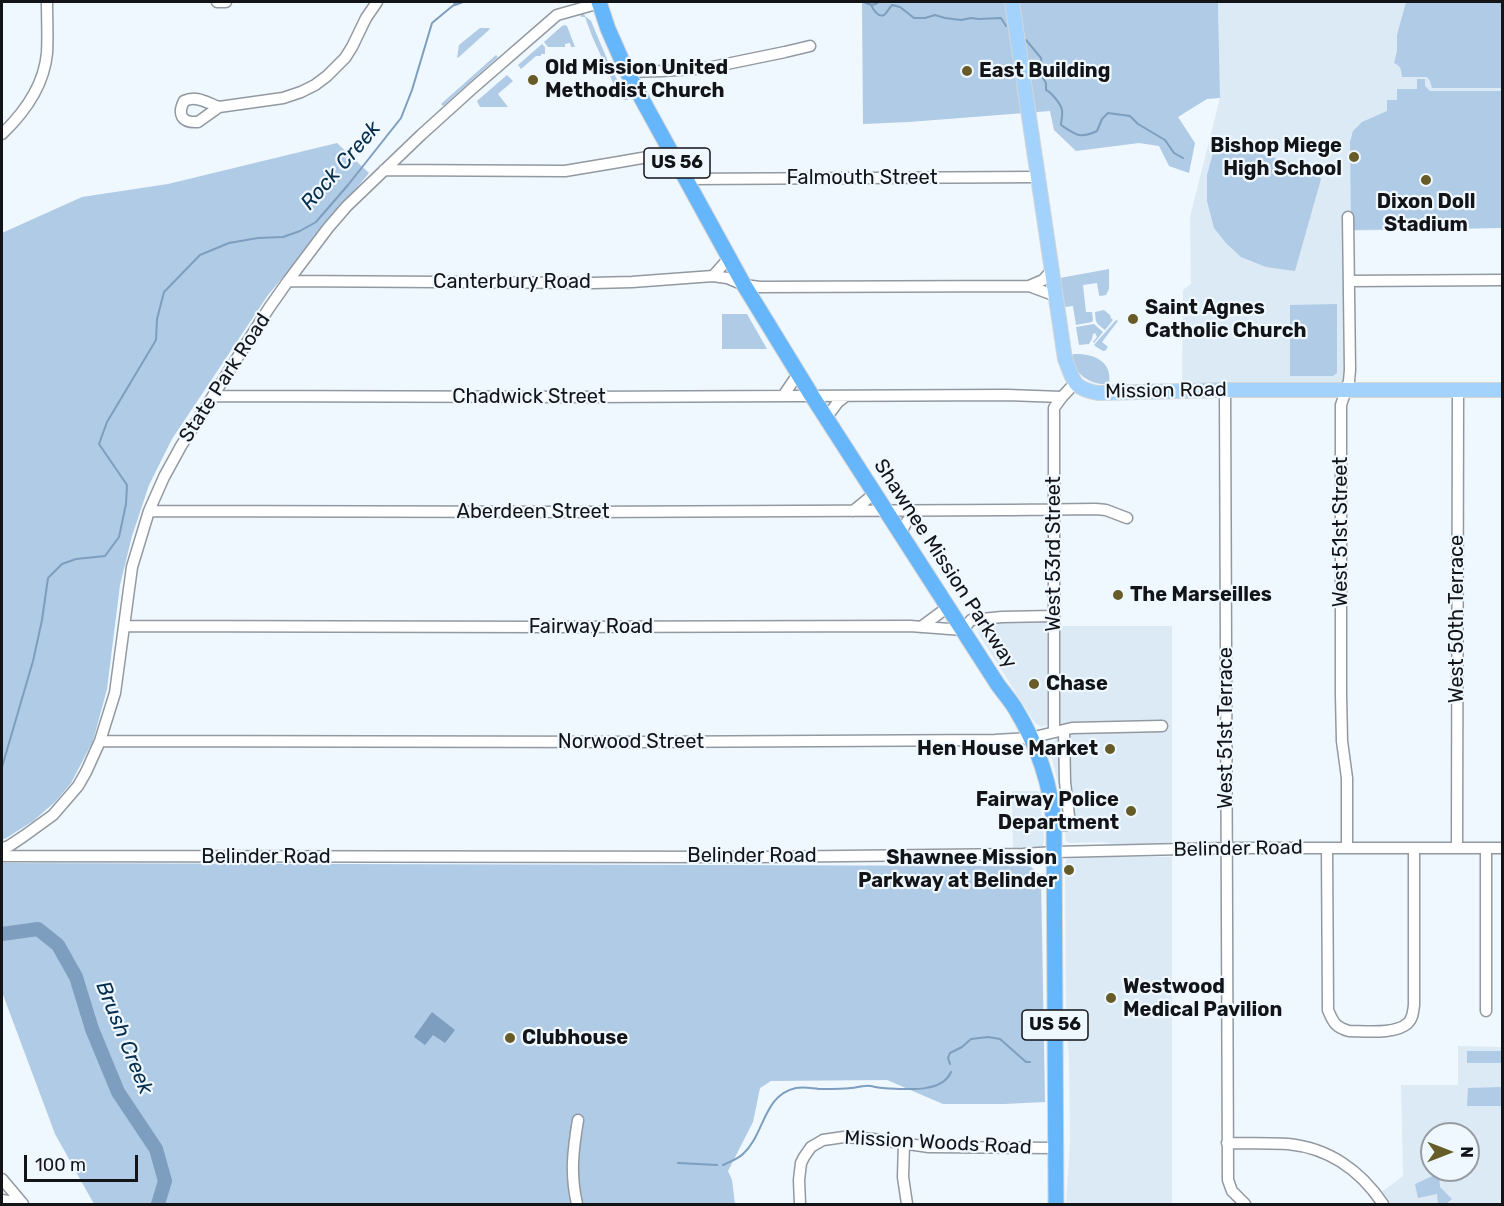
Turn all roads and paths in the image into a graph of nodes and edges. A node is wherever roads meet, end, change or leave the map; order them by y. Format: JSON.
{"nodes":[{"id":1,"x":47,"y":2,"type":"edge"},
{"id":2,"x":217,"y":2,"type":"edge"},
{"id":3,"x":226,"y":2,"type":"edge"},
{"id":4,"x":365,"y":2,"type":"edge"},
{"id":5,"x":377,"y":2,"type":"edge"},
{"id":6,"x":600,"y":2,"type":"edge"},
{"id":7,"x":1012,"y":2,"type":"edge"},
{"id":8,"x":366,"y":18,"type":"junction"},
{"id":9,"x":810,"y":46,"type":"dead end"},
{"id":10,"x":627,"y":72,"type":"junction"},
{"id":11,"x":219,"y":107,"type":"dead end"},
{"id":12,"x":2,"y":134,"type":"edge"},
{"id":13,"x":671,"y":153,"type":"junction"},
{"id":14,"x":384,"y":170,"type":"junction"},
{"id":15,"x":1039,"y":177,"type":"junction"},
{"id":16,"x":685,"y":179,"type":"junction"},
{"id":17,"x":1348,"y":217,"type":"dead end"},
{"id":18,"x":729,"y":258,"type":"junction"},
{"id":19,"x":1052,"y":270,"type":"junction"},
{"id":20,"x":713,"y":276,"type":"junction"},
{"id":21,"x":1503,"y":280,"type":"edge"},
{"id":22,"x":288,"y":281,"type":"junction"},
{"id":23,"x":1349,"y":281,"type":"junction"},
{"id":24,"x":744,"y":285,"type":"junction"},
{"id":25,"x":1029,"y":286,"type":"junction"},
{"id":26,"x":1056,"y":296,"type":"junction"},
{"id":27,"x":798,"y":374,"type":"junction"},
{"id":28,"x":1075,"y":383,"type":"junction"},
{"id":29,"x":1225,"y":390,"type":"junction"},
{"id":30,"x":1458,"y":390,"type":"junction"},
{"id":31,"x":1503,"y":390,"type":"edge"},
{"id":32,"x":1346,"y":391,"type":"junction"},
{"id":33,"x":213,"y":396,"type":"junction"},
{"id":34,"x":783,"y":396,"type":"junction"},
{"id":35,"x":812,"y":396,"type":"junction"},
{"id":36,"x":846,"y":396,"type":"junction"},
{"id":37,"x":1062,"y":397,"type":"junction"},
{"id":38,"x":826,"y":418,"type":"junction"},
{"id":39,"x":875,"y":493,"type":"junction"},
{"id":40,"x":1054,"y":509,"type":"junction"},
{"id":41,"x":853,"y":511,"type":"junction"},
{"id":42,"x":886,"y":511,"type":"junction"},
{"id":43,"x":918,"y":511,"type":"junction"},
{"id":44,"x":149,"y":512,"type":"junction"},
{"id":45,"x":1127,"y":518,"type":"dead end"},
{"id":46,"x":901,"y":534,"type":"junction"},
{"id":47,"x":948,"y":607,"type":"junction"},
{"id":48,"x":1054,"y":616,"type":"junction"},
{"id":49,"x":124,"y":626,"type":"junction"},
{"id":50,"x":921,"y":627,"type":"junction"},
{"id":51,"x":963,"y":630,"type":"junction"},
{"id":52,"x":1162,"y":726,"type":"dead end"},
{"id":53,"x":1059,"y":731,"type":"junction"},
{"id":54,"x":1030,"y":738,"type":"junction"},
{"id":55,"x":100,"y":741,"type":"junction"},
{"id":56,"x":1054,"y":825,"type":"junction"},
{"id":57,"x":2,"y":848,"type":"edge"},
{"id":58,"x":1227,"y":848,"type":"junction"},
{"id":59,"x":1327,"y":848,"type":"junction"},
{"id":60,"x":1347,"y":848,"type":"junction"},
{"id":61,"x":1414,"y":848,"type":"junction"},
{"id":62,"x":1457,"y":848,"type":"junction"},
{"id":63,"x":1486,"y":848,"type":"junction"},
{"id":64,"x":1503,"y":848,"type":"edge"},
{"id":65,"x":1055,"y":852,"type":"junction"},
{"id":66,"x":2,"y":856,"type":"edge"},
{"id":67,"x":1486,"y":1011,"type":"dead end"},
{"id":68,"x":578,"y":1120,"type":"dead end"},
{"id":69,"x":904,"y":1143,"type":"junction"},
{"id":70,"x":1227,"y":1143,"type":"junction"},
{"id":71,"x":1056,"y":1148,"type":"junction"},
{"id":72,"x":2,"y":1179,"type":"edge"},
{"id":73,"x":2,"y":1200,"type":"edge"},
{"id":74,"x":22,"y":1204,"type":"edge"},
{"id":75,"x":577,"y":1204,"type":"edge"},
{"id":76,"x":800,"y":1204,"type":"edge"},
{"id":77,"x":907,"y":1204,"type":"edge"},
{"id":78,"x":1056,"y":1204,"type":"edge"},
{"id":79,"x":1245,"y":1204,"type":"edge"},
{"id":80,"x":1383,"y":1204,"type":"edge"}],
"edges":[{"from":1,"to":12,"type":"street"},
{"from":2,"to":3,"type":"street"},
{"from":4,"to":8,"type":"street"},
{"from":5,"to":8,"type":"street"},
{"from":6,"to":10,"type":"highway","name":"Shawnee Mission Parkway","number":"US 56"},
{"from":6,"to":14,"type":"street","name":"State Park Road"},
{"from":7,"to":15,"type":"main road"},
{"from":8,"to":11,"type":"street"},
{"from":9,"to":10,"type":"street"},
{"from":10,"to":13,"type":"highway","name":"Shawnee Mission Parkway","number":"US 56"},
{"from":13,"to":14,"type":"street"},
{"from":13,"to":16,"type":"highway","name":"Shawnee Mission Parkway","number":"US 56"},
{"from":14,"to":22,"type":"street","name":"State Park Road"},
{"from":15,"to":16,"type":"street","name":"Falmouth Street"},
{"from":15,"to":19,"type":"main road"},
{"from":16,"to":18,"type":"highway","name":"Shawnee Mission Parkway","number":"US 56"},
{"from":17,"to":23,"type":"street","name":"West 51st Street"},
{"from":18,"to":20,"type":"street"},
{"from":18,"to":24,"type":"highway","name":"Shawnee Mission Parkway","number":"US 56"},
{"from":19,"to":25,"type":"street"},
{"from":19,"to":26,"type":"main road"},
{"from":20,"to":22,"type":"street","name":"Canterbury Road"},
{"from":20,"to":24,"type":"street","name":"Canterbury Road"},
{"from":21,"to":23,"type":"street"},
{"from":22,"to":33,"type":"street","name":"State Park Road"},
{"from":23,"to":32,"type":"street","name":"West 51st Street"},
{"from":24,"to":25,"type":"street"},
{"from":24,"to":27,"type":"highway","name":"Shawnee Mission Parkway","number":"US 56"},
{"from":25,"to":26,"type":"street"},
{"from":26,"to":28,"type":"main road"},
{"from":27,"to":34,"type":"street"},
{"from":27,"to":35,"type":"highway","name":"Shawnee Mission Parkway","number":"US 56"},
{"from":28,"to":29,"type":"main road","name":"Mission Road"},
{"from":28,"to":37,"type":"street","name":"West 53rd Street"},
{"from":29,"to":32,"type":"main road","name":"Mission Road"},
{"from":29,"to":58,"type":"street","name":"West 51st Terrace"},
{"from":30,"to":31,"type":"main road","name":"Mission Road"},
{"from":30,"to":32,"type":"main road","name":"Mission Road"},
{"from":30,"to":62,"type":"street","name":"West 50th Terrace"},
{"from":32,"to":60,"type":"street","name":"West 51st Street"},
{"from":33,"to":34,"type":"street","name":"Chadwick Street"},
{"from":33,"to":44,"type":"street","name":"State Park Road"},
{"from":34,"to":35,"type":"street","name":"Chadwick Street"},
{"from":35,"to":36,"type":"street","name":"Chadwick Street"},
{"from":35,"to":38,"type":"highway","name":"Shawnee Mission Parkway","number":"US 56"},
{"from":36,"to":37,"type":"street","name":"Chadwick Street"},
{"from":36,"to":38,"type":"street"},
{"from":37,"to":40,"type":"street","name":"West 53rd Street"},
{"from":38,"to":39,"type":"highway","name":"Shawnee Mission Parkway","number":"US 56"},
{"from":39,"to":41,"type":"street"},
{"from":39,"to":42,"type":"highway","name":"Shawnee Mission Parkway","number":"US 56"},
{"from":40,"to":43,"type":"street","name":"Aberdeen Street"},
{"from":40,"to":45,"type":"street","name":"Aberdeen Street"},
{"from":40,"to":48,"type":"street","name":"West 53rd Street"},
{"from":41,"to":42,"type":"street","name":"Aberdeen Street"},
{"from":41,"to":44,"type":"street","name":"Aberdeen Street"},
{"from":42,"to":43,"type":"street","name":"Aberdeen Street"},
{"from":42,"to":46,"type":"highway","name":"Shawnee Mission Parkway","number":"US 56"},
{"from":43,"to":46,"type":"street"},
{"from":44,"to":49,"type":"street","name":"State Park Road"},
{"from":46,"to":47,"type":"highway","name":"Shawnee Mission Parkway","number":"US 56"},
{"from":47,"to":50,"type":"street"},
{"from":47,"to":51,"type":"highway","name":"Shawnee Mission Parkway","number":"US 56"},
{"from":48,"to":51,"type":"street","name":"Fairway Road"},
{"from":48,"to":53,"type":"street","name":"West 53rd Street"},
{"from":49,"to":50,"type":"street","name":"Fairway Road"},
{"from":49,"to":55,"type":"street","name":"State Park Road"},
{"from":50,"to":51,"type":"street","name":"Fairway Road"},
{"from":51,"to":54,"type":"highway","name":"Shawnee Mission Parkway","number":"US 56"},
{"from":52,"to":53,"type":"street","name":"Norwood Street"},
{"from":53,"to":54,"type":"street","name":"Norwood Street"},
{"from":53,"to":56,"type":"street","name":"West 53rd Street"},
{"from":54,"to":55,"type":"street","name":"Norwood Street"},
{"from":54,"to":56,"type":"highway","name":"Shawnee Mission Parkway","number":"US 56"},
{"from":55,"to":57,"type":"street","name":"State Park Road"},
{"from":56,"to":65,"type":"highway","name":"Shawnee Mission Parkway","number":"US 56"},
{"from":58,"to":59,"type":"street","name":"Belinder Road"},
{"from":58,"to":65,"type":"street","name":"Belinder Road"},
{"from":58,"to":70,"type":"street","name":"West 51st Terrace"},
{"from":59,"to":60,"type":"street","name":"Belinder Road"},
{"from":59,"to":61,"type":"street"},
{"from":60,"to":61,"type":"street","name":"Belinder Road"},
{"from":61,"to":62,"type":"street","name":"Belinder Road"},
{"from":62,"to":63,"type":"street","name":"Belinder Road"},
{"from":63,"to":64,"type":"street","name":"Belinder Road"},
{"from":63,"to":67,"type":"street"},
{"from":65,"to":66,"type":"street","name":"Belinder Road"},
{"from":65,"to":71,"type":"highway","name":"Shawnee Mission Parkway","number":"US 56"},
{"from":68,"to":75,"type":"street"},
{"from":69,"to":71,"type":"street","name":"Mission Woods Road"},
{"from":69,"to":76,"type":"street","name":"Mission Woods Road"},
{"from":69,"to":77,"type":"street"},
{"from":70,"to":79,"type":"street","name":"West 51st Terrace"},
{"from":70,"to":80,"type":"street"},
{"from":71,"to":78,"type":"highway","name":"Shawnee Mission Parkway","number":"US 56"},
{"from":72,"to":74,"type":"street"},
{"from":73,"to":74,"type":"street"}]}
